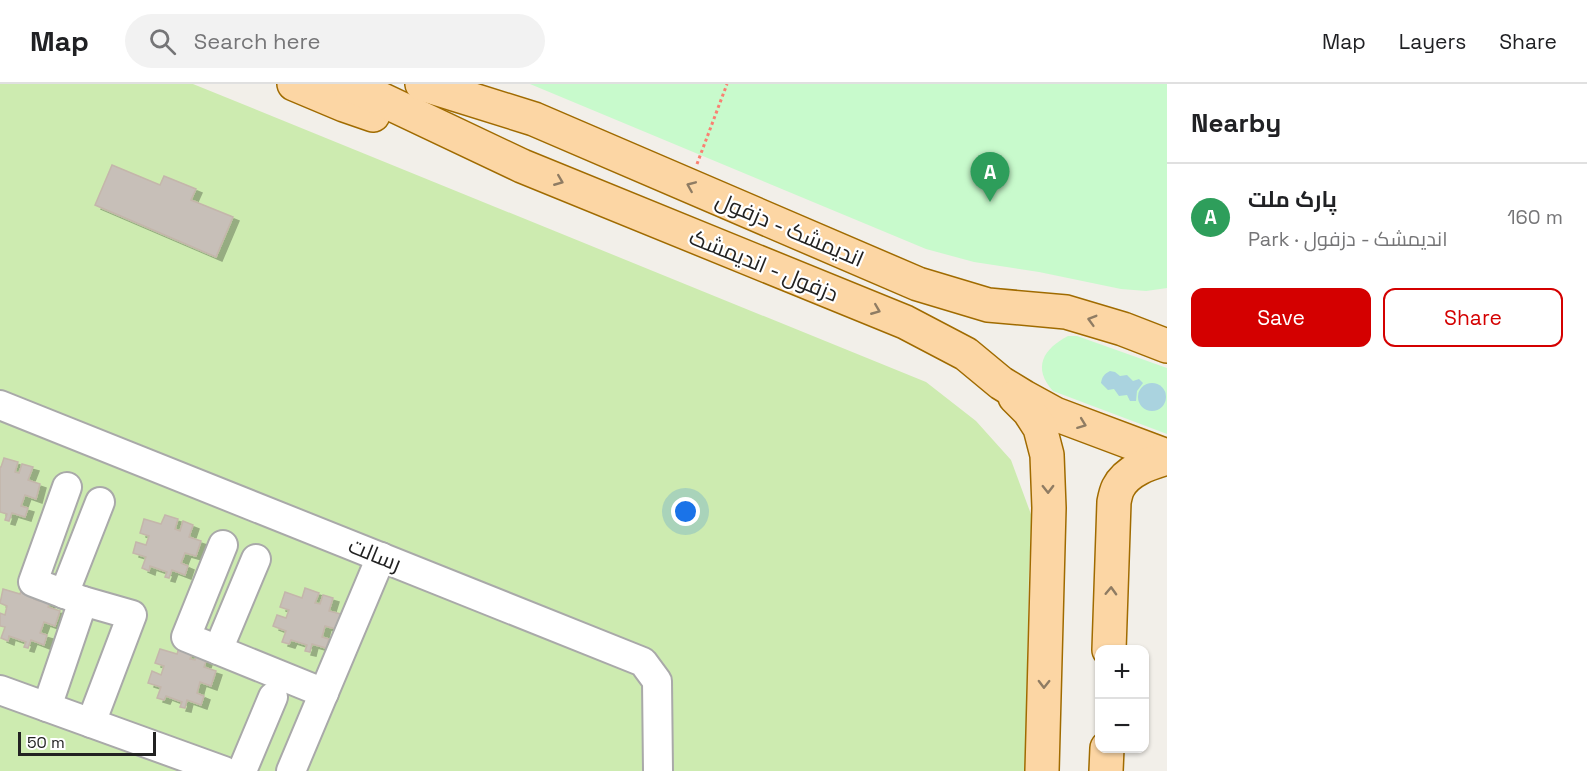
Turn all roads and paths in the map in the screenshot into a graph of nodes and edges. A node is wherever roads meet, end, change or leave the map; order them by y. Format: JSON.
{"nodes":[{"id":1,"x":294,"y":84,"type":"edge"},
{"id":2,"x":422,"y":84,"type":"edge"},
{"id":3,"x":458,"y":84,"type":"edge"},
{"id":4,"x":727,"y":84,"type":"edge"},
{"id":5,"x":351,"y":85,"type":"edge"},
{"id":6,"x":534,"y":119,"type":"junction"},
{"id":7,"x":522,"y":166,"type":"junction"},
{"id":8,"x":690,"y":186,"type":"junction"},
{"id":9,"x":1167,"y":320,"type":"edge"},
{"id":10,"x":1123,"y":329,"type":"junction"},
{"id":11,"x":1167,"y":346,"type":"edge"},
{"id":12,"x":1001,"y":383,"type":"junction"},
{"id":13,"x":0,"y":405,"type":"edge"},
{"id":14,"x":1167,"y":457,"type":"edge"},
{"id":15,"x":67,"y":487,"type":"dead end"},
{"id":16,"x":100,"y":502,"type":"dead end"},
{"id":17,"x":223,"y":545,"type":"dead end"},
{"id":18,"x":381,"y":557,"type":"junction"},
{"id":19,"x":256,"y":559,"type":"dead end"},
{"id":20,"x":74,"y":597,"type":"junction"},
{"id":21,"x":1109,"y":645,"type":"edge"},
{"id":22,"x":218,"y":650,"type":"junction"},
{"id":23,"x":0,"y":690,"type":"edge"},
{"id":24,"x":324,"y":693,"type":"junction"},
{"id":25,"x":273,"y":697,"type":"dead end"},
{"id":26,"x":47,"y":707,"type":"junction"},
{"id":27,"x":91,"y":723,"type":"junction"},
{"id":28,"x":1107,"y":753,"type":"edge"},
{"id":29,"x":224,"y":771,"type":"edge"},
{"id":30,"x":242,"y":771,"type":"edge"},
{"id":31,"x":291,"y":771,"type":"edge"},
{"id":32,"x":658,"y":771,"type":"edge"},
{"id":33,"x":1042,"y":771,"type":"edge"},
{"id":34,"x":1106,"y":771,"type":"edge"}],
"edges":[{"from":1,"to":7,"type":"main road"},
{"from":2,"to":6,"type":"main road","name":"اندیمشک - دزفول"},
{"from":3,"to":6,"type":"main road"},
{"from":4,"to":8,"type":"path"},
{"from":5,"to":7,"type":"main road","name":"دزفول - اندیمشک"},
{"from":6,"to":8,"type":"main road","name":"اندیمشک - دزفول"},
{"from":7,"to":12,"type":"main road","name":"دزفول - اندیمشک","one_way":true},
{"from":10,"to":8,"type":"main road","name":"اندیمشک - دزفول","one_way":true},
{"from":9,"to":10,"type":"main road"},
{"from":10,"to":11,"type":"main road","name":"اندیمشک - دزفول"},
{"from":12,"to":14,"type":"main road","name":"دزفول - اندیمشک","one_way":true},
{"from":12,"to":33,"type":"main road","one_way":true},
{"from":13,"to":18,"type":"street","name":"رسالت"},
{"from":21,"to":14,"type":"main road","one_way":true},
{"from":15,"to":20,"type":"street"},
{"from":16,"to":20,"type":"street"},
{"from":17,"to":22,"type":"street"},
{"from":18,"to":24,"type":"street"},
{"from":18,"to":32,"type":"street","name":"رسالت"},
{"from":19,"to":22,"type":"street"},
{"from":20,"to":26,"type":"street"},
{"from":20,"to":27,"type":"street"},
{"from":22,"to":24,"type":"street"},
{"from":23,"to":26,"type":"street"},
{"from":24,"to":31,"type":"street"},
{"from":25,"to":30,"type":"street"},
{"from":26,"to":27,"type":"street"},
{"from":27,"to":29,"type":"street"},
{"from":28,"to":34,"type":"main road"}]}
